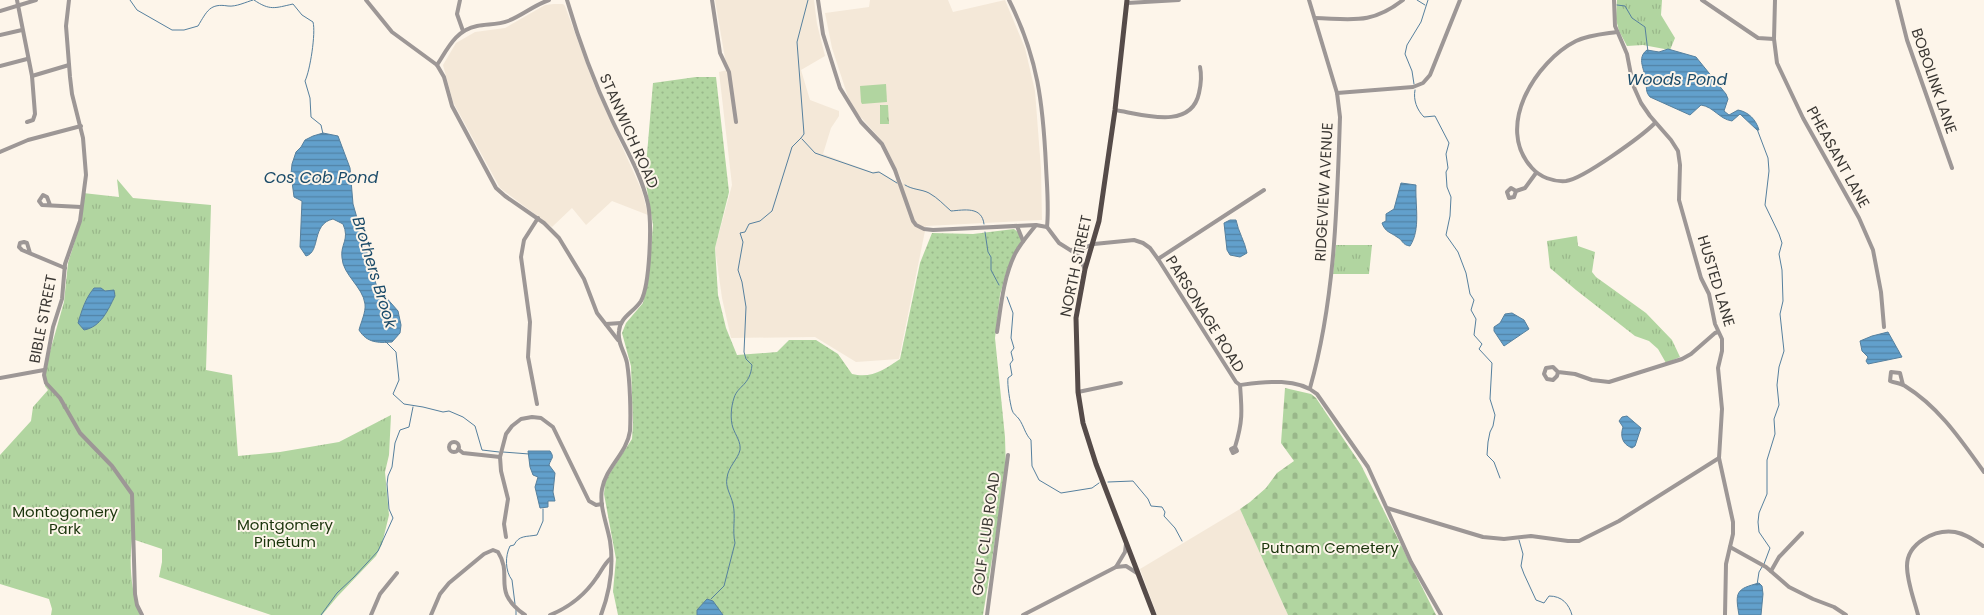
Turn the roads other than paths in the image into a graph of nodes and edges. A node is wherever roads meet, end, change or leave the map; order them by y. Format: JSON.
{"nodes":[{"id":1,"x":16,"y":0,"type":"edge"},
{"id":2,"x":36,"y":0,"type":"edge"},
{"id":3,"x":69,"y":0,"type":"edge"},
{"id":4,"x":366,"y":0,"type":"edge"},
{"id":5,"x":460,"y":0,"type":"edge"},
{"id":6,"x":549,"y":0,"type":"edge"},
{"id":7,"x":567,"y":0,"type":"edge"},
{"id":8,"x":712,"y":0,"type":"edge"},
{"id":9,"x":818,"y":0,"type":"edge"},
{"id":10,"x":1009,"y":0,"type":"edge"},
{"id":11,"x":1179,"y":0,"type":"edge"},
{"id":12,"x":1309,"y":0,"type":"edge"},
{"id":13,"x":1403,"y":0,"type":"edge"},
{"id":14,"x":1460,"y":0,"type":"edge"},
{"id":15,"x":1614,"y":0,"type":"edge"},
{"id":16,"x":1702,"y":0,"type":"edge"},
{"id":17,"x":1775,"y":0,"type":"edge"},
{"id":18,"x":1897,"y":0,"type":"edge"},
{"id":19,"x":1127,"y":1,"type":"edge"},
{"id":20,"x":17,"y":6,"type":"junction"},
{"id":21,"x":0,"y":11,"type":"edge"},
{"id":22,"x":1315,"y":18,"type":"junction"},
{"id":23,"x":22,"y":30,"type":"junction"},
{"id":24,"x":463,"y":31,"type":"junction"},
{"id":25,"x":1617,"y":32,"type":"junction"},
{"id":26,"x":0,"y":35,"type":"edge"},
{"id":27,"x":1774,"y":39,"type":"junction"},
{"id":28,"x":27,"y":59,"type":"junction"},
{"id":29,"x":69,"y":65,"type":"junction"},
{"id":30,"x":437,"y":65,"type":"junction"},
{"id":31,"x":0,"y":66,"type":"edge"},
{"id":32,"x":1200,"y":67,"type":"dead end"},
{"id":33,"x":32,"y":76,"type":"junction"},
{"id":34,"x":1337,"y":93,"type":"junction"},
{"id":35,"x":1115,"y":110,"type":"junction"},
{"id":36,"x":27,"y":122,"type":"dead end"},
{"id":37,"x":736,"y":122,"type":"dead end"},
{"id":38,"x":1655,"y":123,"type":"junction"},
{"id":39,"x":81,"y":126,"type":"junction"},
{"id":40,"x":0,"y":152,"type":"edge"},
{"id":41,"x":1952,"y":168,"type":"dead end"},
{"id":42,"x":1536,"y":173,"type":"junction"},
{"id":43,"x":1264,"y":190,"type":"dead end"},
{"id":44,"x":1516,"y":191,"type":"dead end"},
{"id":45,"x":50,"y":205,"type":"dead end"},
{"id":46,"x":81,"y":206,"type":"junction"},
{"id":47,"x":538,"y":218,"type":"junction"},
{"id":48,"x":1036,"y":225,"type":"junction"},
{"id":49,"x":1017,"y":226,"type":"junction"},
{"id":50,"x":1047,"y":227,"type":"junction"},
{"id":51,"x":1023,"y":240,"type":"junction"},
{"id":52,"x":1094,"y":244,"type":"junction"},
{"id":53,"x":1071,"y":250,"type":"junction"},
{"id":54,"x":30,"y":253,"type":"dead end"},
{"id":55,"x":1158,"y":259,"type":"junction"},
{"id":56,"x":65,"y":268,"type":"junction"},
{"id":57,"x":1086,"y":269,"type":"junction"},
{"id":58,"x":621,"y":322,"type":"junction"},
{"id":59,"x":606,"y":324,"type":"junction"},
{"id":60,"x":1884,"y":327,"type":"dead end"},
{"id":61,"x":997,"y":332,"type":"dead end"},
{"id":62,"x":1718,"y":332,"type":"junction"},
{"id":63,"x":618,"y":340,"type":"junction"},
{"id":64,"x":44,"y":370,"type":"junction"},
{"id":65,"x":1558,"y":372,"type":"dead end"},
{"id":66,"x":0,"y":378,"type":"edge"},
{"id":67,"x":1121,"y":383,"type":"dead end"},
{"id":68,"x":1240,"y":384,"type":"junction"},
{"id":69,"x":1904,"y":385,"type":"dead end"},
{"id":70,"x":1310,"y":388,"type":"junction"},
{"id":71,"x":1078,"y":392,"type":"junction"},
{"id":72,"x":537,"y":404,"type":"dead end"},
{"id":73,"x":1235,"y":447,"type":"dead end"},
{"id":74,"x":458,"y":449,"type":"dead end"},
{"id":75,"x":1008,"y":456,"type":"dead end"},
{"id":76,"x":500,"y":457,"type":"junction"},
{"id":77,"x":1718,"y":458,"type":"junction"},
{"id":78,"x":1984,"y":472,"type":"edge"},
{"id":79,"x":602,"y":504,"type":"junction"},
{"id":80,"x":1387,"y":508,"type":"junction"},
{"id":81,"x":1802,"y":533,"type":"dead end"},
{"id":82,"x":506,"y":537,"type":"dead end"},
{"id":83,"x":1126,"y":544,"type":"junction"},
{"id":84,"x":1984,"y":546,"type":"edge"},
{"id":85,"x":1730,"y":547,"type":"junction"},
{"id":86,"x":611,"y":558,"type":"junction"},
{"id":87,"x":1116,"y":567,"type":"junction"},
{"id":88,"x":1771,"y":571,"type":"junction"},
{"id":89,"x":397,"y":573,"type":"dead end"},
{"id":90,"x":1137,"y":574,"type":"junction"},
{"id":91,"x":142,"y":615,"type":"edge"},
{"id":92,"x":371,"y":615,"type":"edge"},
{"id":93,"x":431,"y":615,"type":"edge"},
{"id":94,"x":525,"y":615,"type":"edge"},
{"id":95,"x":550,"y":615,"type":"edge"},
{"id":96,"x":601,"y":615,"type":"edge"},
{"id":97,"x":986,"y":615,"type":"edge"},
{"id":98,"x":1024,"y":615,"type":"edge"},
{"id":99,"x":1154,"y":615,"type":"edge"},
{"id":100,"x":1442,"y":615,"type":"edge"},
{"id":101,"x":1726,"y":615,"type":"edge"},
{"id":102,"x":1846,"y":615,"type":"edge"},
{"id":103,"x":1918,"y":615,"type":"edge"}],
"edges":[{"from":1,"to":20,"type":"street"},
{"from":2,"to":20,"type":"street"},
{"from":3,"to":29,"type":"street","name":"BIBLE STREET"},
{"from":4,"to":30,"type":"street"},
{"from":5,"to":24,"type":"street"},
{"from":6,"to":24,"type":"street"},
{"from":7,"to":58,"type":"street","name":"STANWICH ROAD"},
{"from":8,"to":37,"type":"street"},
{"from":9,"to":49,"type":"street"},
{"from":10,"to":50,"type":"street"},
{"from":11,"to":19,"type":"street"},
{"from":12,"to":22,"type":"street","name":"RIDGEVIEW AVENUE"},
{"from":13,"to":22,"type":"street"},
{"from":14,"to":34,"type":"street"},
{"from":15,"to":25,"type":"street","name":"HUSTED LANE"},
{"from":16,"to":27,"type":"street"},
{"from":17,"to":27,"type":"street","name":"PHEASANT LANE"},
{"from":18,"to":41,"type":"street","name":"BOBOLINK LANE"},
{"from":19,"to":35,"type":"main road","name":"NORTH STREET"},
{"from":20,"to":21,"type":"street"},
{"from":20,"to":23,"type":"street"},
{"from":22,"to":34,"type":"street","name":"RIDGEVIEW AVENUE"},
{"from":23,"to":26,"type":"street"},
{"from":23,"to":28,"type":"street"},
{"from":24,"to":30,"type":"street"},
{"from":25,"to":38,"type":"street","name":"HUSTED LANE"},
{"from":25,"to":42,"type":"street"},
{"from":27,"to":60,"type":"street","name":"PHEASANT LANE"},
{"from":28,"to":31,"type":"street"},
{"from":28,"to":33,"type":"street"},
{"from":29,"to":33,"type":"street"},
{"from":29,"to":39,"type":"street","name":"BIBLE STREET"},
{"from":30,"to":47,"type":"street"},
{"from":32,"to":35,"type":"street"},
{"from":33,"to":36,"type":"street"},
{"from":34,"to":70,"type":"street","name":"RIDGEVIEW AVENUE"},
{"from":35,"to":52,"type":"main road","name":"NORTH STREET"},
{"from":38,"to":42,"type":"street"},
{"from":38,"to":62,"type":"street","name":"HUSTED LANE"},
{"from":39,"to":40,"type":"street"},
{"from":39,"to":46,"type":"street","name":"BIBLE STREET"},
{"from":42,"to":44,"type":"street"},
{"from":43,"to":55,"type":"street"},
{"from":45,"to":46,"type":"street"},
{"from":46,"to":56,"type":"street","name":"BIBLE STREET"},
{"from":47,"to":59,"type":"street"},
{"from":47,"to":72,"type":"street"},
{"from":48,"to":49,"type":"street"},
{"from":48,"to":50,"type":"street"},
{"from":48,"to":51,"type":"street"},
{"from":49,"to":51,"type":"street"},
{"from":50,"to":53,"type":"street"},
{"from":51,"to":61,"type":"street"},
{"from":52,"to":53,"type":"street","name":"PARSONAGE ROAD"},
{"from":52,"to":55,"type":"street","name":"PARSONAGE ROAD"},
{"from":52,"to":57,"type":"main road","name":"NORTH STREET"},
{"from":53,"to":57,"type":"street"},
{"from":54,"to":56,"type":"street"},
{"from":55,"to":68,"type":"street","name":"PARSONAGE ROAD"},
{"from":56,"to":64,"type":"street","name":"BIBLE STREET"},
{"from":57,"to":71,"type":"main road","name":"NORTH STREET"},
{"from":58,"to":59,"type":"street"},
{"from":58,"to":63,"type":"street"},
{"from":59,"to":63,"type":"street"},
{"from":62,"to":65,"type":"street"},
{"from":62,"to":77,"type":"street","name":"HUSTED LANE"},
{"from":63,"to":79,"type":"street"},
{"from":64,"to":66,"type":"street"},
{"from":64,"to":91,"type":"street","name":"BIBLE STREET"},
{"from":67,"to":71,"type":"street"},
{"from":68,"to":70,"type":"street","name":"PARSONAGE ROAD"},
{"from":68,"to":73,"type":"street"},
{"from":69,"to":78,"type":"street"},
{"from":70,"to":80,"type":"street"},
{"from":71,"to":83,"type":"main road","name":"NORTH STREET"},
{"from":74,"to":76,"type":"street"},
{"from":75,"to":97,"type":"street","name":"GOLF CLUB ROAD"},
{"from":76,"to":79,"type":"street"},
{"from":76,"to":82,"type":"street"},
{"from":77,"to":80,"type":"street"},
{"from":77,"to":85,"type":"street","name":"HUSTED LANE"},
{"from":79,"to":86,"type":"street"},
{"from":80,"to":100,"type":"street"},
{"from":81,"to":88,"type":"street"},
{"from":83,"to":87,"type":"street"},
{"from":83,"to":90,"type":"main road","name":"NORTH STREET"},
{"from":84,"to":103,"type":"street"},
{"from":85,"to":88,"type":"street"},
{"from":85,"to":101,"type":"street","name":"HUSTED LANE"},
{"from":86,"to":95,"type":"street"},
{"from":86,"to":96,"type":"street"},
{"from":87,"to":90,"type":"street"},
{"from":87,"to":98,"type":"street"},
{"from":88,"to":102,"type":"street"},
{"from":89,"to":92,"type":"street"},
{"from":90,"to":99,"type":"main road","name":"NORTH STREET"},
{"from":93,"to":94,"type":"street"}]}
